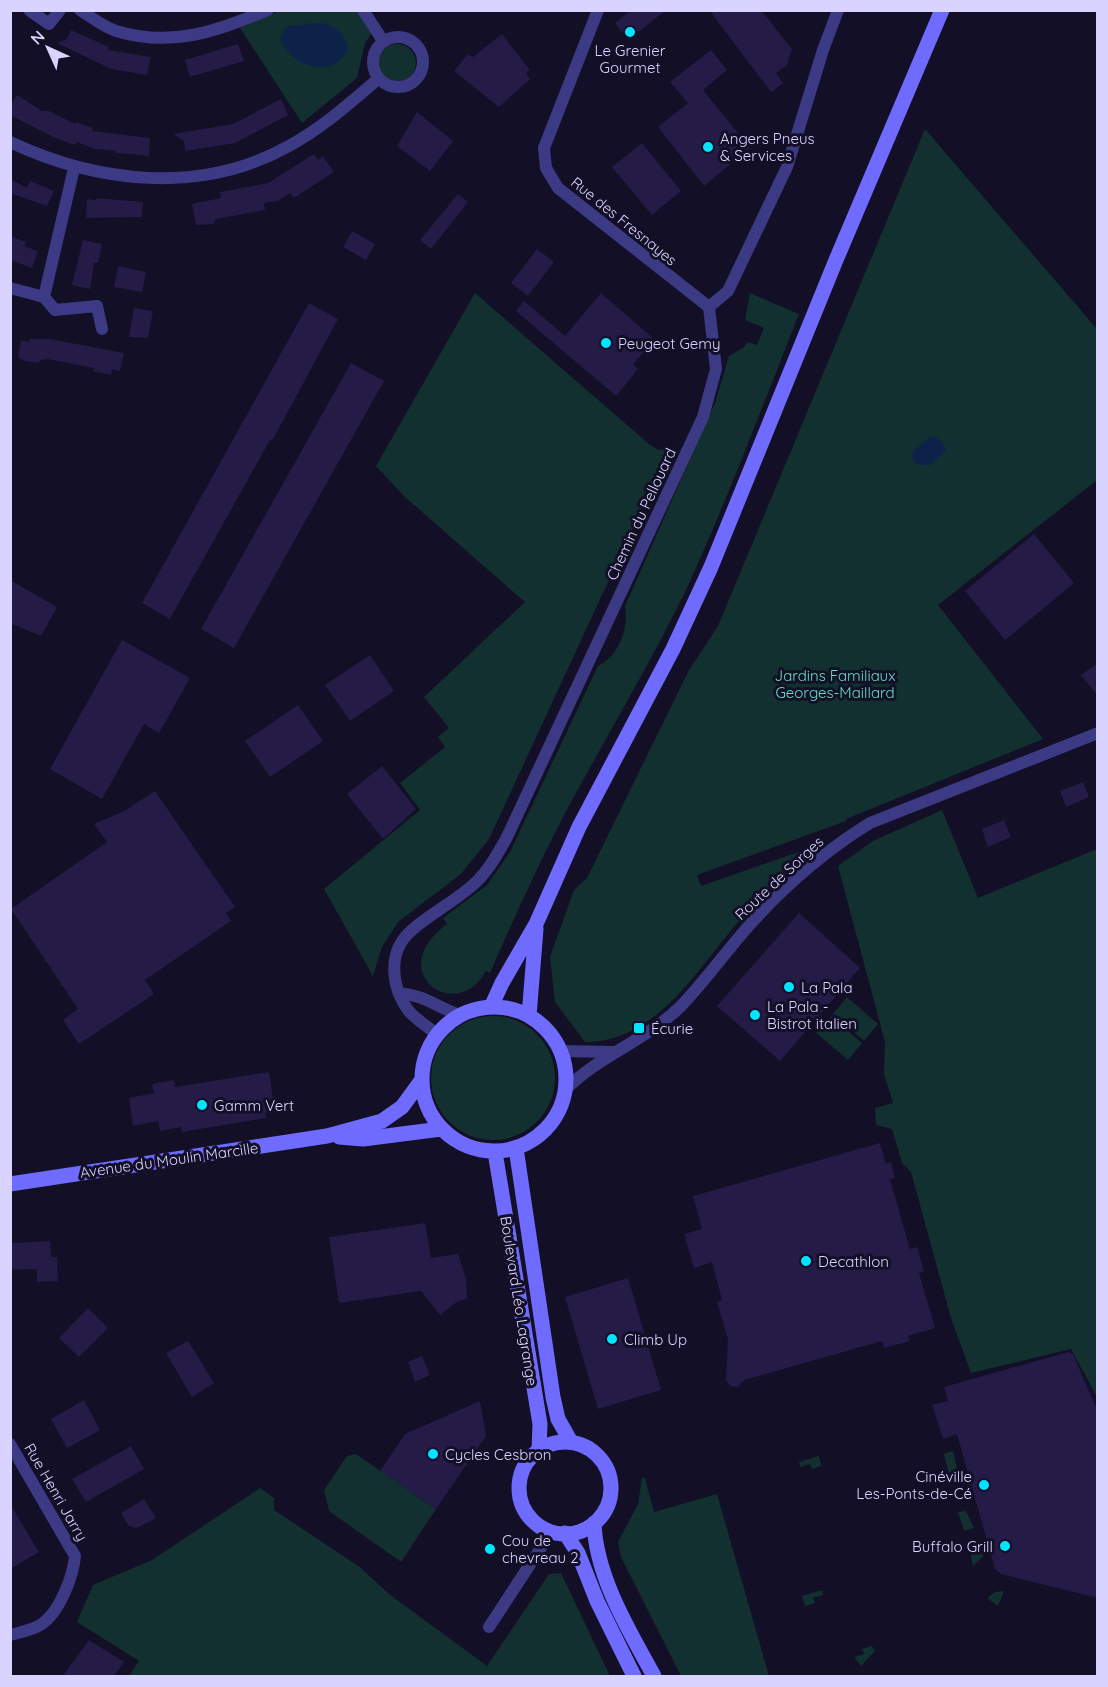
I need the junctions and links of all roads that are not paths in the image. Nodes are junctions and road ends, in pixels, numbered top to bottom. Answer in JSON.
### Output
{"nodes":[{"id":1,"x":30,"y":10,"type":"edge"},
{"id":2,"x":60,"y":10,"type":"edge"},
{"id":3,"x":80,"y":10,"type":"edge"},
{"id":4,"x":268,"y":10,"type":"edge"},
{"id":5,"x":363,"y":10,"type":"edge"},
{"id":6,"x":598,"y":10,"type":"edge"},
{"id":7,"x":838,"y":10,"type":"edge"},
{"id":8,"x":942,"y":10,"type":"edge"},
{"id":9,"x":383,"y":41,"type":"junction"},
{"id":10,"x":378,"y":79,"type":"junction"},
{"id":11,"x":10,"y":142,"type":"edge"},
{"id":12,"x":74,"y":168,"type":"junction"},
{"id":13,"x":10,"y":288,"type":"edge"},
{"id":14,"x":44,"y":297,"type":"junction"},
{"id":15,"x":709,"y":307,"type":"junction"},
{"id":16,"x":102,"y":329,"type":"dead end"},
{"id":17,"x":1098,"y":733,"type":"edge"},
{"id":18,"x":536,"y":924,"type":"junction"},
{"id":19,"x":399,"y":993,"type":"junction"},
{"id":20,"x":491,"y":1006,"type":"junction"},
{"id":21,"x":460,"y":1015,"type":"junction"},
{"id":22,"x":529,"y":1016,"type":"junction"},
{"id":23,"x":437,"y":1034,"type":"junction"},
{"id":24,"x":561,"y":1051,"type":"junction"},
{"id":25,"x":614,"y":1053,"type":"junction"},
{"id":26,"x":421,"y":1081,"type":"junction"},
{"id":27,"x":566,"y":1089,"type":"junction"},
{"id":28,"x":441,"y":1129,"type":"junction"},
{"id":29,"x":327,"y":1136,"type":"junction"},
{"id":30,"x":516,"y":1148,"type":"junction"},
{"id":31,"x":495,"y":1152,"type":"junction"},
{"id":32,"x":10,"y":1184,"type":"edge"},
{"id":33,"x":571,"y":1442,"type":"junction"},
{"id":34,"x":10,"y":1444,"type":"edge"},
{"id":35,"x":539,"y":1450,"type":"junction"},
{"id":36,"x":594,"y":1523,"type":"junction"},
{"id":37,"x":559,"y":1532,"type":"junction"},
{"id":38,"x":489,"y":1627,"type":"dead end"},
{"id":39,"x":10,"y":1635,"type":"edge"},
{"id":40,"x":634,"y":1677,"type":"edge"},
{"id":41,"x":654,"y":1677,"type":"edge"}],
"edges":[{"from":1,"to":2,"type":"street"},
{"from":3,"to":4,"type":"street"},
{"from":5,"to":9,"type":"street"},
{"from":6,"to":15,"type":"street","name":"Rue des Fresnayes"},
{"from":7,"to":15,"type":"street"},
{"from":8,"to":18,"type":"main road"},
{"from":9,"to":10,"type":"street"},
{"from":9,"to":10,"type":"street"},
{"from":10,"to":12,"type":"street"},
{"from":11,"to":12,"type":"street"},
{"from":12,"to":14,"type":"street"},
{"from":13,"to":14,"type":"street"},
{"from":14,"to":16,"type":"street"},
{"from":15,"to":19,"type":"street","name":"Chemin du Pellouard"},
{"from":17,"to":25,"type":"street","name":"Route de Sorges"},
{"from":18,"to":20,"type":"main road"},
{"from":18,"to":22,"type":"main road"},
{"from":19,"to":21,"type":"street"},
{"from":19,"to":23,"type":"street","name":"Chemin du Pellouard"},
{"from":20,"to":21,"type":"main road"},
{"from":20,"to":22,"type":"main road"},
{"from":21,"to":23,"type":"main road"},
{"from":22,"to":24,"type":"main road"},
{"from":23,"to":26,"type":"main road"},
{"from":24,"to":25,"type":"street"},
{"from":24,"to":27,"type":"main road"},
{"from":25,"to":27,"type":"street","name":"Route de Sorges"},
{"from":26,"to":28,"type":"main road"},
{"from":26,"to":29,"type":"main road","name":"Avenue du Moulin Marcille"},
{"from":27,"to":30,"type":"main road"},
{"from":28,"to":29,"type":"main road","name":"Avenue du Moulin Marcille"},
{"from":28,"to":31,"type":"main road"},
{"from":29,"to":32,"type":"main road","name":"Avenue du Moulin Marcille"},
{"from":30,"to":31,"type":"main road"},
{"from":30,"to":33,"type":"main road","name":"Boulevard Léo Lagrange"},
{"from":31,"to":35,"type":"main road","name":"Boulevard Léo Lagrange"},
{"from":33,"to":35,"type":"main road"},
{"from":33,"to":36,"type":"main road"},
{"from":34,"to":39,"type":"street","name":"Rue Henri Jarry"},
{"from":35,"to":37,"type":"main road"},
{"from":36,"to":37,"type":"main road"},
{"from":36,"to":41,"type":"main road"},
{"from":37,"to":38,"type":"street"},
{"from":37,"to":40,"type":"main road"}]}
